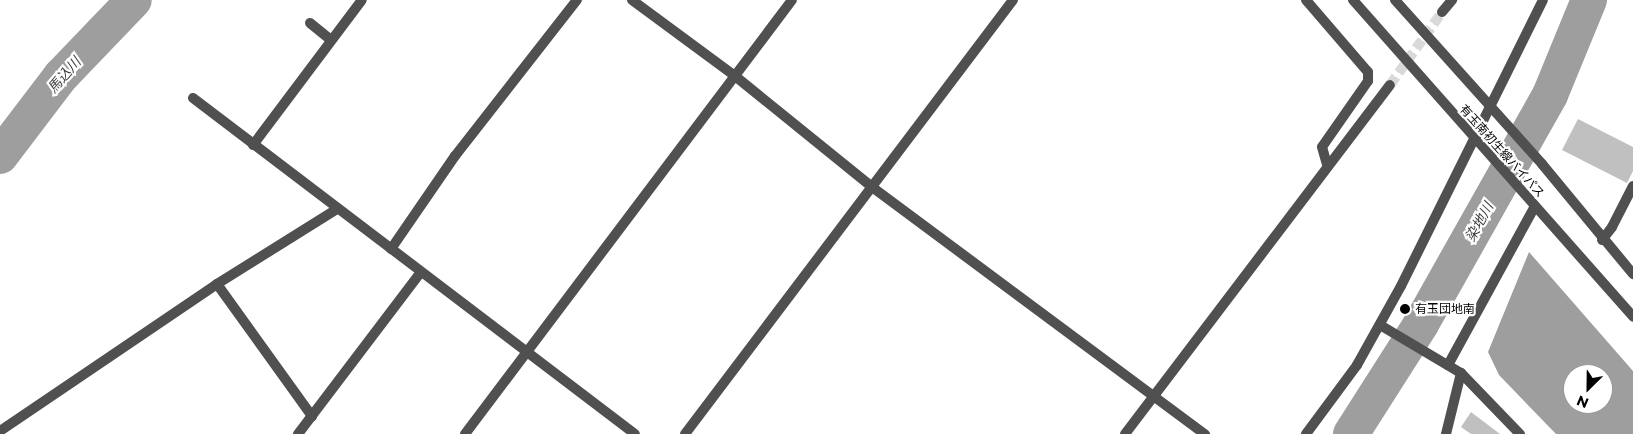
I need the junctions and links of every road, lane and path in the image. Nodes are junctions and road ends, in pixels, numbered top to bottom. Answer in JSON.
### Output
{"nodes":[{"id":1,"x":362,"y":0,"type":"edge"},
{"id":2,"x":577,"y":0,"type":"edge"},
{"id":3,"x":632,"y":0,"type":"edge"},
{"id":4,"x":792,"y":0,"type":"edge"},
{"id":5,"x":1014,"y":0,"type":"edge"},
{"id":6,"x":1306,"y":0,"type":"edge"},
{"id":7,"x":1353,"y":0,"type":"edge"},
{"id":8,"x":1395,"y":0,"type":"edge"},
{"id":9,"x":1452,"y":0,"type":"edge"},
{"id":10,"x":1544,"y":0,"type":"edge"},
{"id":11,"x":1442,"y":12,"type":"tunnel mouth"},
{"id":12,"x":310,"y":23,"type":"dead end"},
{"id":13,"x":331,"y":40,"type":"junction"},
{"id":14,"x":735,"y":76,"type":"junction"},
{"id":15,"x":1390,"y":85,"type":"tunnel mouth"},
{"id":16,"x":193,"y":98,"type":"dead end"},
{"id":17,"x":1489,"y":106,"type":"junction"},
{"id":18,"x":1473,"y":137,"type":"junction"},
{"id":19,"x":252,"y":145,"type":"junction"},
{"id":20,"x":1328,"y":164,"type":"junction"},
{"id":21,"x":1633,"y":186,"type":"edge"},
{"id":22,"x":872,"y":187,"type":"junction"},
{"id":23,"x":1535,"y":206,"type":"junction"},
{"id":24,"x":337,"y":209,"type":"junction"},
{"id":25,"x":1602,"y":240,"type":"junction"},
{"id":26,"x":392,"y":249,"type":"junction"},
{"id":27,"x":421,"y":272,"type":"junction"},
{"id":28,"x":1633,"y":274,"type":"edge"},
{"id":29,"x":217,"y":284,"type":"junction"},
{"id":30,"x":1633,"y":317,"type":"edge"},
{"id":31,"x":1383,"y":326,"type":"junction"},
{"id":32,"x":527,"y":352,"type":"junction"},
{"id":33,"x":1448,"y":366,"type":"junction"},
{"id":34,"x":1461,"y":374,"type":"junction"},
{"id":35,"x":1154,"y":396,"type":"junction"},
{"id":36,"x":312,"y":416,"type":"junction"},
{"id":37,"x":0,"y":431,"type":"edge"},
{"id":38,"x":298,"y":434,"type":"edge"},
{"id":39,"x":465,"y":434,"type":"edge"},
{"id":40,"x":635,"y":434,"type":"edge"},
{"id":41,"x":685,"y":434,"type":"edge"},
{"id":42,"x":1125,"y":434,"type":"edge"},
{"id":43,"x":1205,"y":434,"type":"edge"},
{"id":44,"x":1306,"y":434,"type":"edge"},
{"id":45,"x":1446,"y":434,"type":"edge"},
{"id":46,"x":1520,"y":434,"type":"edge"}],
"edges":[{"from":1,"to":13,"type":"street"},
{"from":2,"to":26,"type":"street"},
{"from":3,"to":14,"type":"street"},
{"from":4,"to":14,"type":"street"},
{"from":5,"to":22,"type":"street"},
{"from":6,"to":20,"type":"street"},
{"from":7,"to":18,"type":"street","name":"有玉南初生線バイパス"},
{"from":8,"to":17,"type":"street","name":"有玉南初生線バイパス"},
{"from":9,"to":11,"type":"street"},
{"from":10,"to":17,"type":"street"},
{"from":12,"to":13,"type":"street"},
{"from":13,"to":19,"type":"street"},
{"from":14,"to":22,"type":"street"},
{"from":14,"to":32,"type":"street"},
{"from":15,"to":20,"type":"street"},
{"from":16,"to":19,"type":"street"},
{"from":17,"to":18,"type":"street"},
{"from":17,"to":25,"type":"street","name":"有玉南初生線バイパス"},
{"from":18,"to":23,"type":"street","name":"有玉南初生線バイパス"},
{"from":18,"to":31,"type":"street"},
{"from":19,"to":24,"type":"street"},
{"from":20,"to":35,"type":"street"},
{"from":21,"to":25,"type":"street"},
{"from":22,"to":35,"type":"street"},
{"from":22,"to":41,"type":"street"},
{"from":23,"to":30,"type":"street","name":"有玉南初生線バイパス"},
{"from":23,"to":33,"type":"street"},
{"from":24,"to":26,"type":"street"},
{"from":24,"to":29,"type":"street"},
{"from":25,"to":28,"type":"street","name":"有玉南初生線バイパス"},
{"from":26,"to":27,"type":"street"},
{"from":27,"to":32,"type":"street"},
{"from":27,"to":36,"type":"street"},
{"from":29,"to":36,"type":"street"},
{"from":29,"to":37,"type":"street"},
{"from":31,"to":33,"type":"street"},
{"from":31,"to":44,"type":"street"},
{"from":32,"to":39,"type":"street"},
{"from":32,"to":40,"type":"street"},
{"from":33,"to":34,"type":"street"},
{"from":34,"to":45,"type":"street"},
{"from":34,"to":46,"type":"street"},
{"from":35,"to":42,"type":"street"},
{"from":35,"to":43,"type":"street"},
{"from":36,"to":38,"type":"street"}]}
